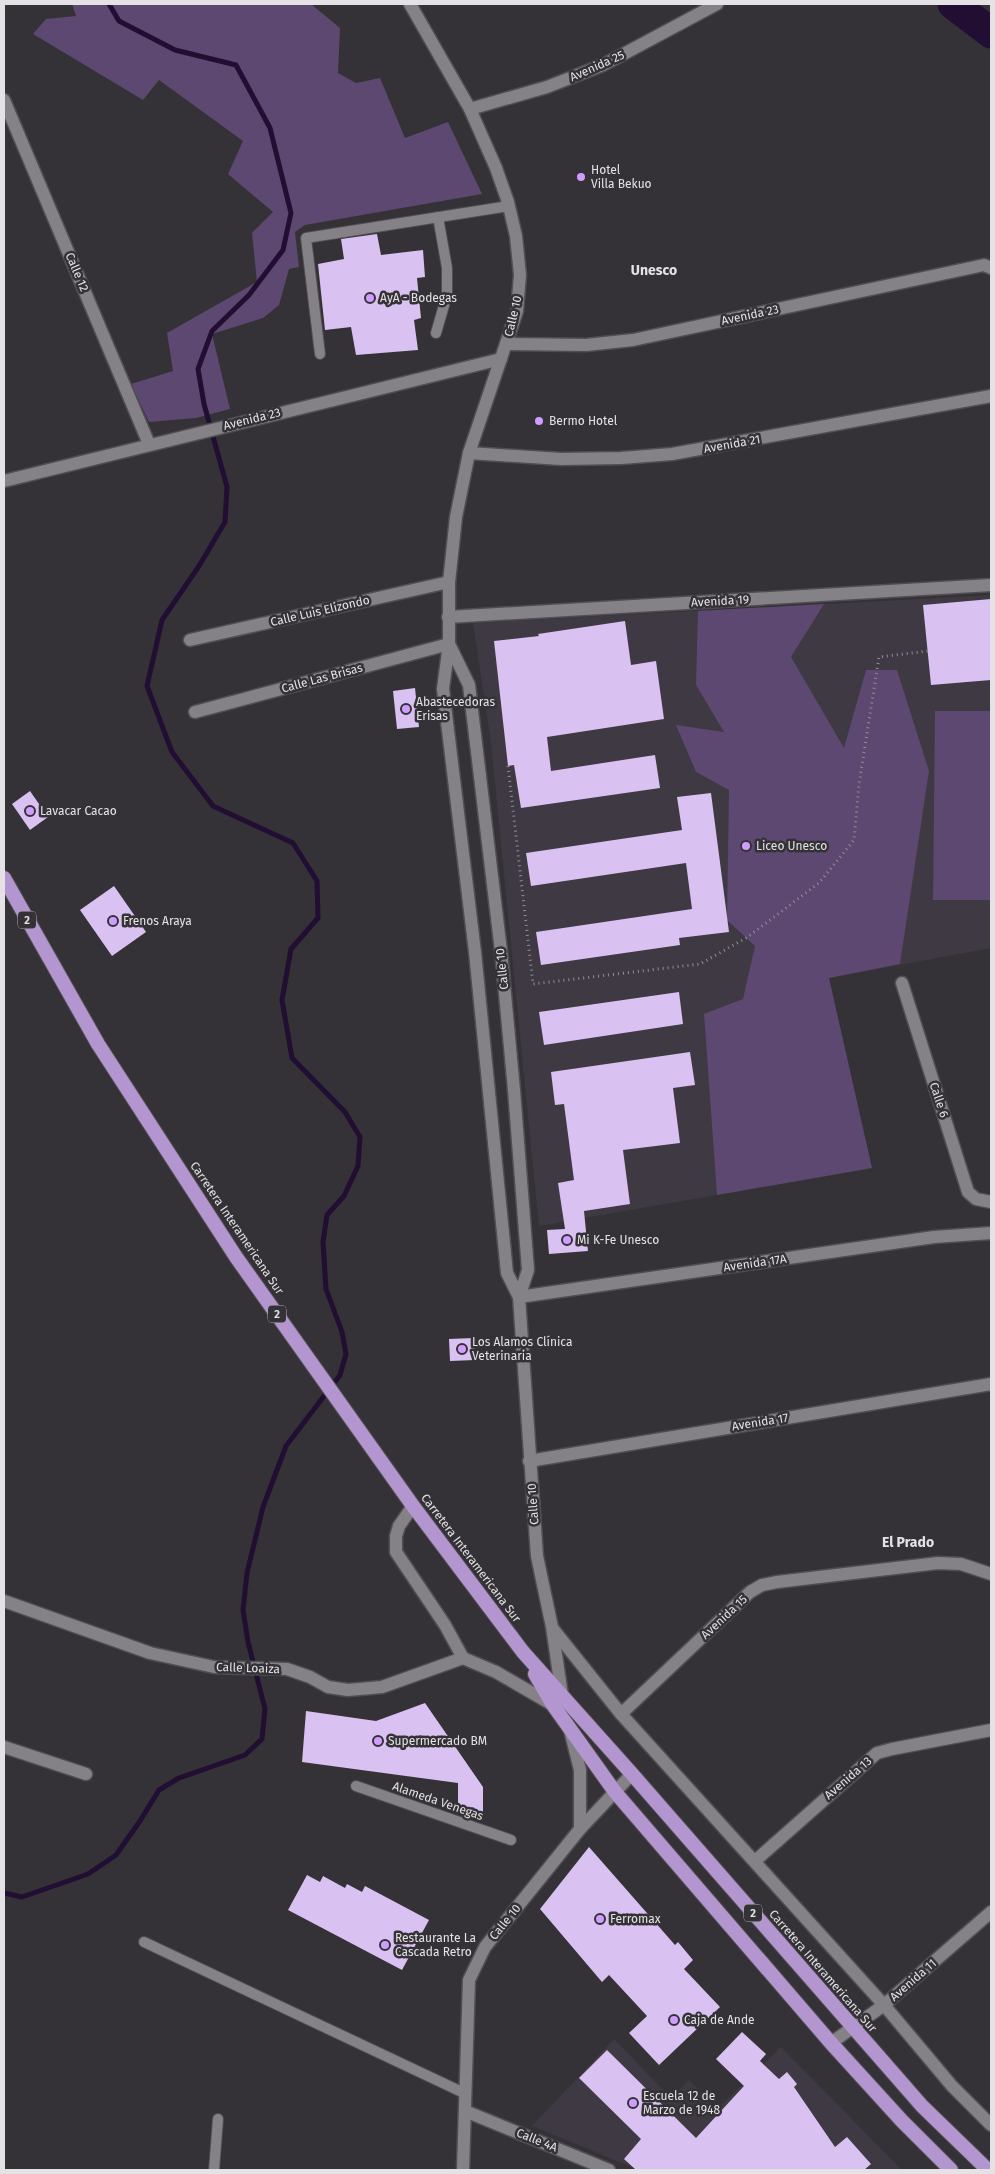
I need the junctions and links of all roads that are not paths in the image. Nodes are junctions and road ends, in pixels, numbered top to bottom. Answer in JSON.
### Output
{"nodes":[{"id":1,"x":410,"y":4,"type":"edge"},
{"id":2,"x":717,"y":4,"type":"edge"},
{"id":3,"x":4,"y":100,"type":"edge"},
{"id":4,"x":470,"y":109,"type":"junction"},
{"id":5,"x":509,"y":206,"type":"junction"},
{"id":6,"x":438,"y":217,"type":"junction"},
{"id":7,"x":991,"y":268,"type":"edge"},
{"id":8,"x":436,"y":333,"type":"dead end"},
{"id":9,"x":506,"y":344,"type":"junction"},
{"id":10,"x":320,"y":354,"type":"dead end"},
{"id":11,"x":501,"y":359,"type":"junction"},
{"id":12,"x":991,"y":396,"type":"edge"},
{"id":13,"x":149,"y":444,"type":"junction"},
{"id":14,"x":469,"y":453,"type":"junction"},
{"id":15,"x":4,"y":480,"type":"edge"},
{"id":16,"x":449,"y":582,"type":"junction"},
{"id":17,"x":991,"y":585,"type":"edge"},
{"id":18,"x":448,"y":617,"type":"junction"},
{"id":19,"x":190,"y":640,"type":"dead end"},
{"id":20,"x":450,"y":644,"type":"junction"},
{"id":21,"x":195,"y":712,"type":"dead end"},
{"id":22,"x":4,"y":878,"type":"edge"},
{"id":23,"x":902,"y":983,"type":"dead end"},
{"id":24,"x":991,"y":1202,"type":"edge"},
{"id":25,"x":991,"y":1232,"type":"edge"},
{"id":26,"x":519,"y":1297,"type":"junction"},
{"id":27,"x":991,"y":1384,"type":"edge"},
{"id":28,"x":529,"y":1461,"type":"junction"},
{"id":29,"x":413,"y":1506,"type":"junction"},
{"id":30,"x":991,"y":1574,"type":"edge"},
{"id":31,"x":4,"y":1601,"type":"edge"},
{"id":32,"x":552,"y":1627,"type":"junction"},
{"id":33,"x":463,"y":1658,"type":"junction"},
{"id":34,"x":558,"y":1700,"type":"junction"},
{"id":35,"x":621,"y":1714,"type":"junction"},
{"id":36,"x":568,"y":1726,"type":"junction"},
{"id":37,"x":991,"y":1730,"type":"edge"},
{"id":38,"x":4,"y":1747,"type":"edge"},
{"id":39,"x":86,"y":1774,"type":"dead end"},
{"id":40,"x":632,"y":1774,"type":"junction"},
{"id":41,"x":356,"y":1786,"type":"dead end"},
{"id":42,"x":614,"y":1792,"type":"junction"},
{"id":43,"x":580,"y":1829,"type":"junction"},
{"id":44,"x":511,"y":1840,"type":"dead end"},
{"id":45,"x":755,"y":1862,"type":"junction"},
{"id":46,"x":991,"y":1912,"type":"edge"},
{"id":47,"x":144,"y":1942,"type":"dead end"},
{"id":48,"x":884,"y":2005,"type":"junction"},
{"id":49,"x":851,"y":2027,"type":"junction"},
{"id":50,"x":831,"y":2043,"type":"junction"},
{"id":51,"x":464,"y":2094,"type":"junction"},
{"id":52,"x":465,"y":2111,"type":"junction"},
{"id":53,"x":218,"y":2119,"type":"dead end"},
{"id":54,"x":991,"y":2125,"type":"edge"},
{"id":55,"x":214,"y":2170,"type":"edge"},
{"id":56,"x":463,"y":2170,"type":"edge"},
{"id":57,"x":609,"y":2170,"type":"edge"},
{"id":58,"x":951,"y":2170,"type":"edge"},
{"id":59,"x":988,"y":2170,"type":"edge"}],
"edges":[{"from":1,"to":4,"type":"street","name":"Calle 10"},
{"from":2,"to":4,"type":"street","name":"Avenida 25"},
{"from":3,"to":13,"type":"street","name":"Calle 12"},
{"from":4,"to":5,"type":"street","name":"Calle 10"},
{"from":5,"to":6,"type":"lane"},
{"from":5,"to":9,"type":"street","name":"Calle 10"},
{"from":6,"to":8,"type":"lane"},
{"from":6,"to":10,"type":"lane"},
{"from":7,"to":9,"type":"street","name":"Avenida 23"},
{"from":9,"to":11,"type":"street","name":"Calle 10"},
{"from":11,"to":13,"type":"street","name":"Avenida 23"},
{"from":11,"to":14,"type":"street","name":"Calle 10"},
{"from":12,"to":14,"type":"street","name":"Avenida 21"},
{"from":13,"to":15,"type":"street","name":"Avenida 23"},
{"from":14,"to":16,"type":"street","name":"Calle 10"},
{"from":16,"to":18,"type":"street","name":"Calle 10"},
{"from":16,"to":19,"type":"street","name":"Calle Luis Elizondo"},
{"from":17,"to":18,"type":"street","name":"Avenida 19"},
{"from":18,"to":20,"type":"street","name":"Calle 10"},
{"from":20,"to":21,"type":"street","name":"Calle Las Brisas"},
{"from":20,"to":26,"type":"street","name":"Calle 10"},
{"from":20,"to":26,"type":"street","name":"Calle 10"},
{"from":22,"to":29,"type":"highway","name":"Carretera Interamericana Sur","number":"2"},
{"from":23,"to":24,"type":"street","name":"Calle 6"},
{"from":25,"to":26,"type":"street","name":"Avenida 17A"},
{"from":26,"to":28,"type":"street","name":"Calle 10"},
{"from":27,"to":28,"type":"street","name":"Avenida 17"},
{"from":28,"to":32,"type":"street","name":"Calle 10"},
{"from":29,"to":33,"type":"street"},
{"from":29,"to":34,"type":"highway","name":"Carretera Interamericana Sur","number":"2"},
{"from":30,"to":35,"type":"street","name":"Avenida 15"},
{"from":31,"to":33,"type":"street","name":"Calle Loaiza"},
{"from":32,"to":34,"type":"street","name":"Calle 10"},
{"from":32,"to":35,"type":"street"},
{"from":33,"to":34,"type":"street"},
{"from":34,"to":36,"type":"highway","name":"Carretera Interamericana Sur","number":"2"},
{"from":34,"to":40,"type":"highway","name":"Carretera Interamericana Sur","number":"2"},
{"from":35,"to":45,"type":"street"},
{"from":36,"to":42,"type":"highway","name":"Carretera Interamericana Sur","number":"2"},
{"from":36,"to":43,"type":"street"},
{"from":37,"to":45,"type":"street","name":"Avenida 13"},
{"from":38,"to":39,"type":"street"},
{"from":40,"to":42,"type":"street","name":"Calle 10"},
{"from":40,"to":49,"type":"highway","name":"Carretera Interamericana Sur","number":"2"},
{"from":41,"to":44,"type":"lane","name":"Alameda Venegas"},
{"from":42,"to":43,"type":"street","name":"Calle 10"},
{"from":42,"to":50,"type":"highway","name":"Carretera Interamericana Sur","number":"2"},
{"from":43,"to":51,"type":"street","name":"Calle 10"},
{"from":45,"to":48,"type":"street"},
{"from":46,"to":48,"type":"street","name":"Avenida 11"},
{"from":47,"to":51,"type":"lane"},
{"from":48,"to":49,"type":"street","name":"Avenida 11"},
{"from":48,"to":54,"type":"street"},
{"from":49,"to":50,"type":"street","name":"Avenida 11"},
{"from":49,"to":59,"type":"highway","name":"Carretera Interamericana Sur","number":"2"},
{"from":50,"to":58,"type":"highway","name":"Carretera Interamericana Sur","number":"2"},
{"from":51,"to":52,"type":"street","name":"Calle 10"},
{"from":52,"to":56,"type":"street","name":"Calle 10"},
{"from":52,"to":57,"type":"street","name":"Calle 4A"},
{"from":53,"to":55,"type":"lane"}]}
